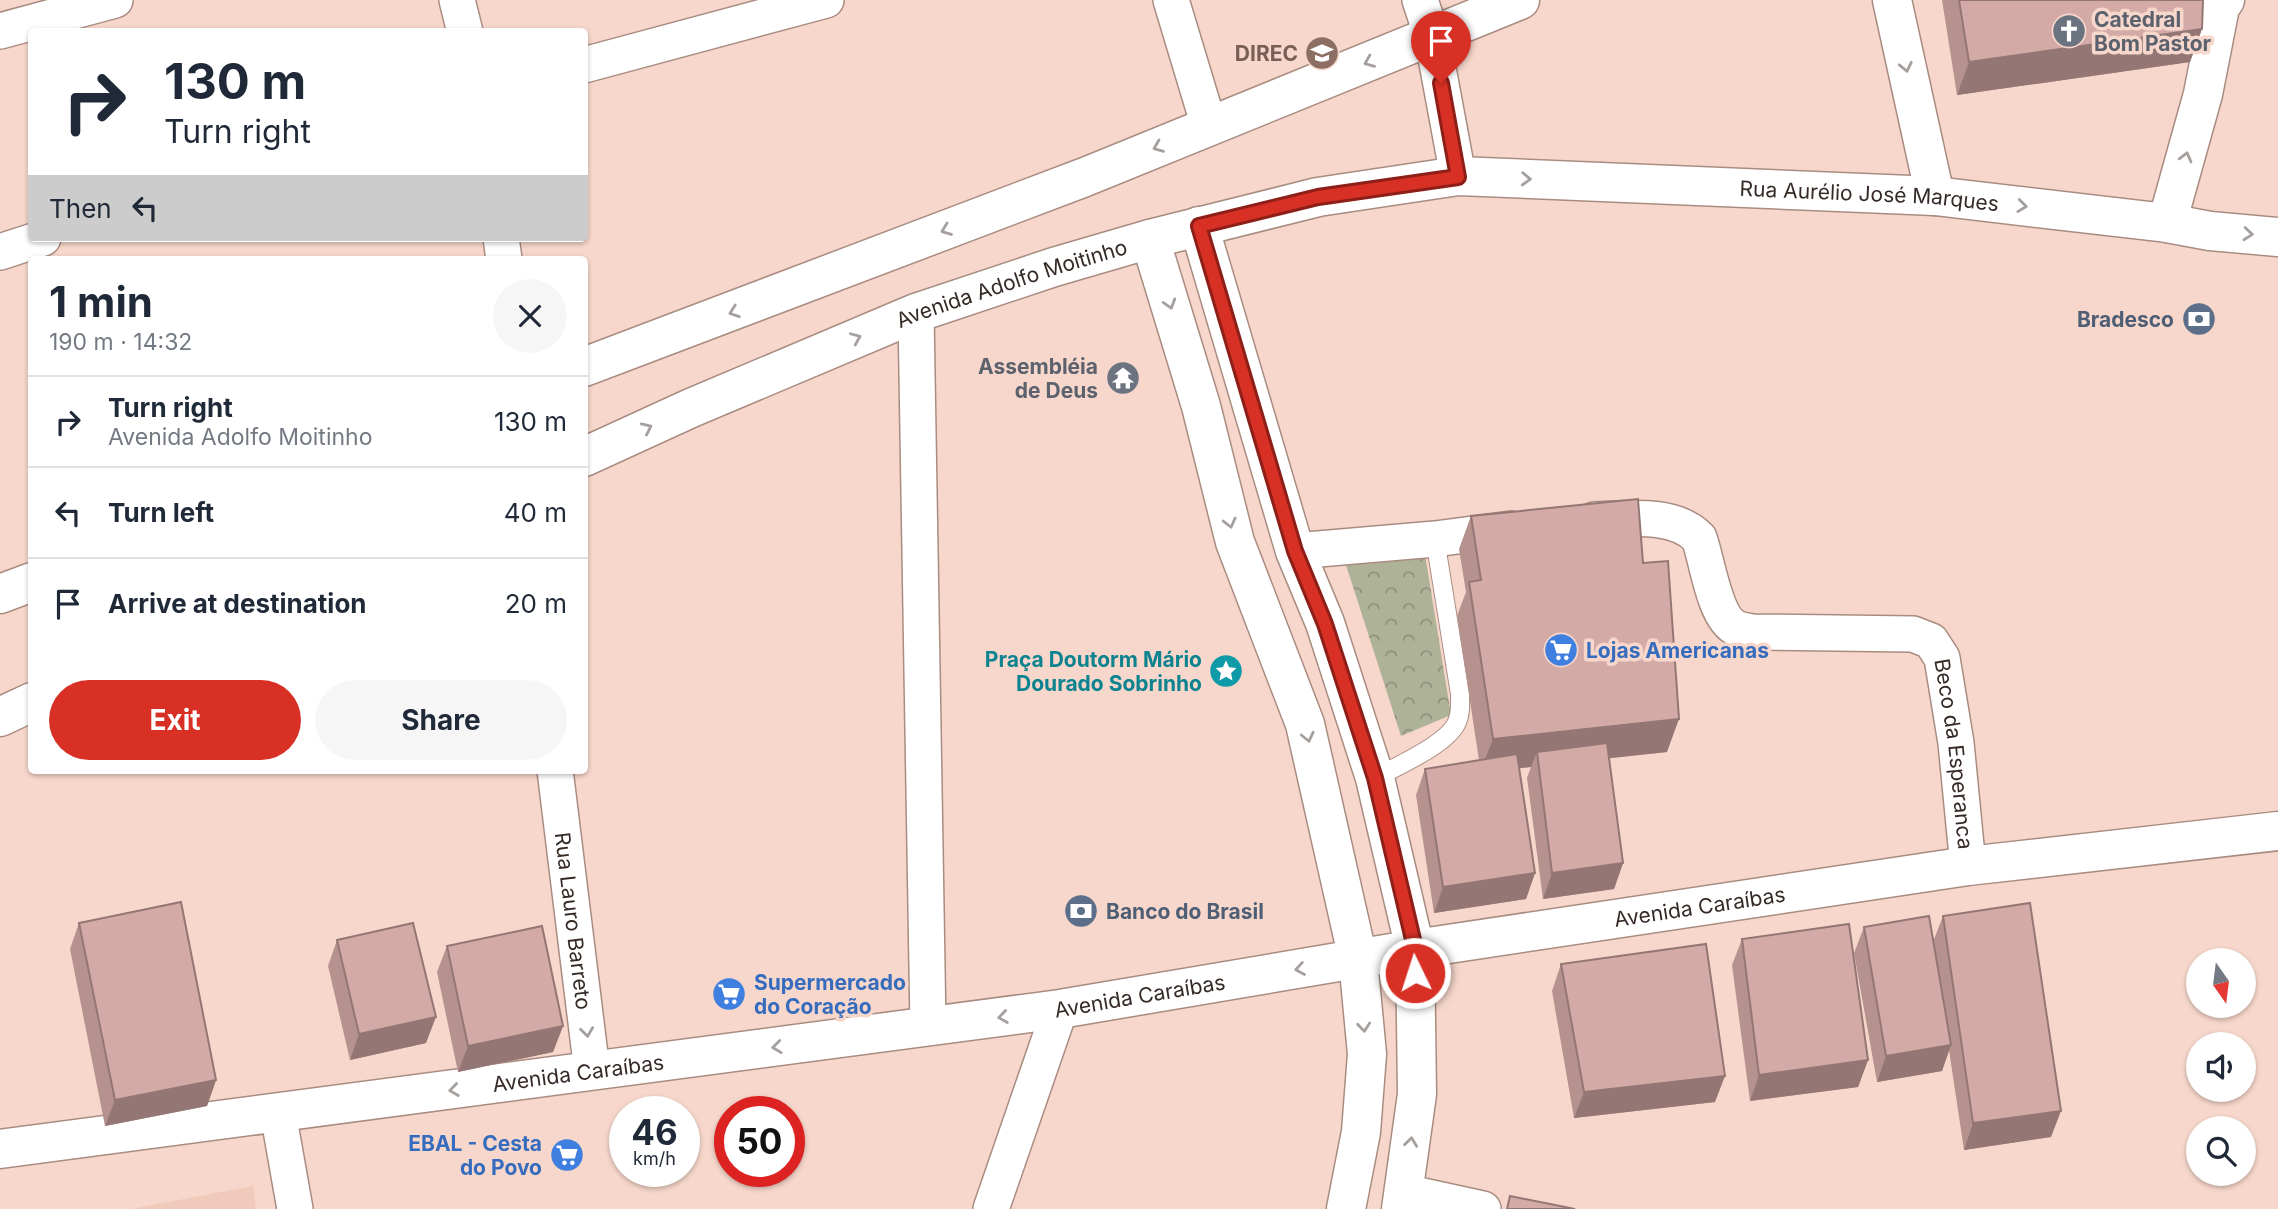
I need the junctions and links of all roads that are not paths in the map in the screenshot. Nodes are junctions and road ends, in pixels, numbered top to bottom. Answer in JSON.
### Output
{"nodes":[{"id":1,"x":114,"y":0,"type":"edge"},
{"id":2,"x":457,"y":0,"type":"edge"},
{"id":3,"x":826,"y":0,"type":"edge"},
{"id":4,"x":1171,"y":0,"type":"edge"},
{"id":5,"x":1420,"y":0,"type":"edge"},
{"id":6,"x":1520,"y":0,"type":"edge"},
{"id":7,"x":1892,"y":0,"type":"edge"},
{"id":8,"x":2220,"y":2,"type":"edge"},
{"id":9,"x":464,"y":28,"type":"edge"},
{"id":10,"x":0,"y":31,"type":"edge"},
{"id":11,"x":1432,"y":36,"type":"junction"},
{"id":12,"x":588,"y":64,"type":"edge"},
{"id":13,"x":1209,"y":126,"type":"junction"},
{"id":14,"x":1458,"y":177,"type":"junction"},
{"id":15,"x":1935,"y":196,"type":"junction"},
{"id":16,"x":2168,"y":223,"type":"junction"},
{"id":17,"x":1199,"y":226,"type":"junction"},
{"id":18,"x":2278,"y":237,"type":"edge"},
{"id":19,"x":1150,"y":239,"type":"junction"},
{"id":20,"x":31,"y":242,"type":"edge"},
{"id":21,"x":0,"y":252,"type":"edge"},
{"id":22,"x":916,"y":313,"type":"junction"},
{"id":23,"x":588,"y":365,"type":"edge"},
{"id":24,"x":588,"y":455,"type":"edge"},
{"id":25,"x":1434,"y":539,"type":"junction"},
{"id":26,"x":1295,"y":551,"type":"junction"},
{"id":27,"x":28,"y":584,"type":"edge"},
{"id":28,"x":0,"y":594,"type":"edge"},
{"id":29,"x":28,"y":704,"type":"edge"},
{"id":30,"x":0,"y":718,"type":"edge"},
{"id":31,"x":555,"y":774,"type":"edge"},
{"id":32,"x":1375,"y":778,"type":"junction"},
{"id":33,"x":2278,"y":831,"type":"edge"},
{"id":34,"x":1968,"y":866,"type":"junction"},
{"id":35,"x":1415,"y":948,"type":"junction"},
{"id":36,"x":1357,"y":959,"type":"junction"},
{"id":37,"x":1060,"y":1009,"type":"junction"},
{"id":38,"x":928,"y":1027,"type":"junction"},
{"id":39,"x":592,"y":1071,"type":"junction"},
{"id":40,"x":278,"y":1113,"type":"junction"},
{"id":41,"x":0,"y":1149,"type":"edge"},
{"id":42,"x":1403,"y":1201,"type":"edge"},
{"id":43,"x":295,"y":1209,"type":"edge"},
{"id":44,"x":991,"y":1209,"type":"edge"},
{"id":45,"x":1346,"y":1209,"type":"edge"},
{"id":46,"x":1483,"y":1209,"type":"edge"}],
"edges":[{"from":1,"to":10,"type":"street"},
{"from":2,"to":9,"type":"street"},
{"from":3,"to":12,"type":"street"},
{"from":4,"to":13,"type":"street"},
{"from":5,"to":11,"type":"street"},
{"from":6,"to":11,"type":"main road"},
{"from":7,"to":15,"type":"main road","one_way":true},
{"from":16,"to":8,"type":"main road","one_way":true},
{"from":11,"to":13,"type":"main road","one_way":true},
{"from":11,"to":14,"type":"street"},
{"from":13,"to":23,"type":"main road","one_way":true},
{"from":14,"to":15,"type":"main road","name":"Rua Aurélio José Marques","one_way":true},
{"from":14,"to":17,"type":"main road","name":"Avenida Adolfo Moitinho"},
{"from":15,"to":16,"type":"main road","name":"Rua Aurélio José Marques","one_way":true},
{"from":16,"to":18,"type":"main road","name":"Rua Aurélio José Marques","one_way":true},
{"from":17,"to":19,"type":"main road","name":"Avenida Adolfo Moitinho"},
{"from":17,"to":26,"type":"main road"},
{"from":19,"to":22,"type":"main road","name":"Avenida Adolfo Moitinho"},
{"from":19,"to":36,"type":"main road","one_way":true},
{"from":20,"to":21,"type":"street"},
{"from":24,"to":22,"type":"main road","name":"Avenida Adolfo Moitinho","one_way":true},
{"from":22,"to":38,"type":"street"},
{"from":25,"to":26,"type":"street","name":"Beco da Esperanca"},
{"from":25,"to":32,"type":"lane"},
{"from":25,"to":34,"type":"street","name":"Beco da Esperanca"},
{"from":26,"to":32,"type":"main road"},
{"from":27,"to":28,"type":"main road"},
{"from":29,"to":30,"type":"main road"},
{"from":31,"to":39,"type":"street","name":"Rua Lauro Barreto","one_way":true},
{"from":32,"to":35,"type":"main road"},
{"from":33,"to":34,"type":"main road","name":"Avenida Caraíbas"},
{"from":34,"to":35,"type":"main road","name":"Avenida Caraíbas"},
{"from":35,"to":36,"type":"main road","name":"Avenida Caraíbas"},
{"from":42,"to":35,"type":"main road","one_way":true},
{"from":36,"to":37,"type":"main road","name":"Avenida Caraíbas","one_way":true},
{"from":36,"to":45,"type":"main road","one_way":true},
{"from":37,"to":38,"type":"main road","name":"Avenida Caraíbas","one_way":true},
{"from":37,"to":44,"type":"street"},
{"from":38,"to":39,"type":"main road","name":"Avenida Caraíbas","one_way":true},
{"from":39,"to":40,"type":"main road","name":"Avenida Caraíbas","one_way":true},
{"from":40,"to":41,"type":"main road","name":"Avenida Caraíbas"},
{"from":40,"to":43,"type":"street"},
{"from":42,"to":46,"type":"street"}]}
